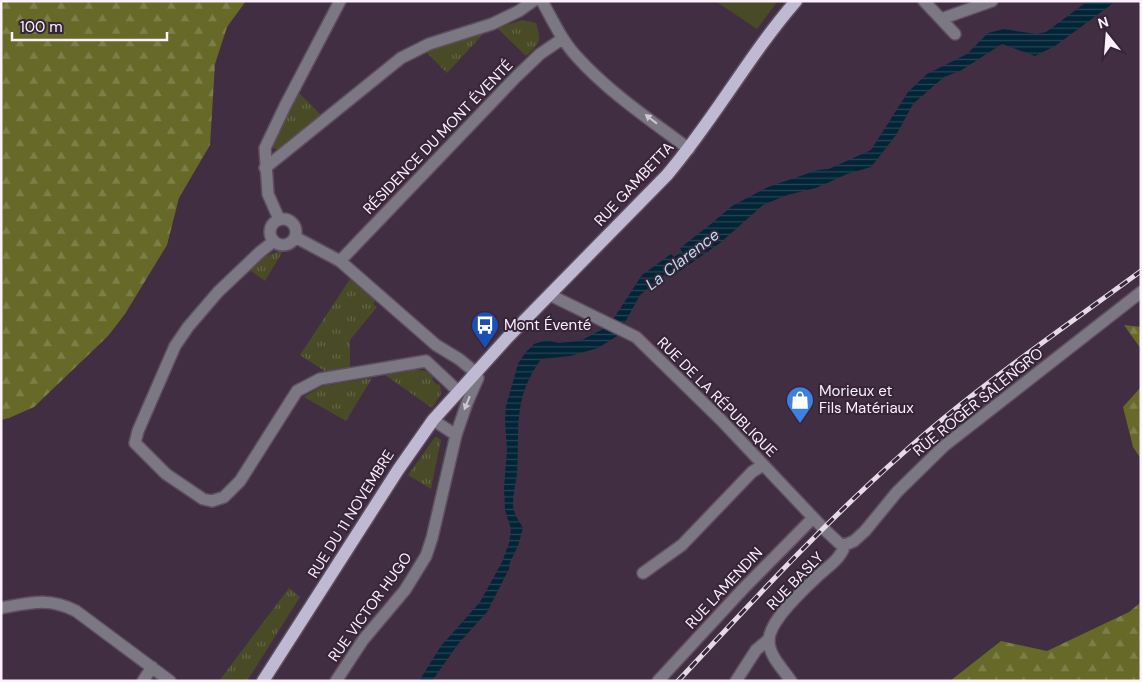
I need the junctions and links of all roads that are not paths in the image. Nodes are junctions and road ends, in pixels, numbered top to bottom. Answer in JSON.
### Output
{"nodes":[{"id":1,"x":340,"y":1,"type":"edge"},
{"id":2,"x":532,"y":1,"type":"edge"},
{"id":3,"x":542,"y":1,"type":"edge"},
{"id":4,"x":796,"y":1,"type":"edge"},
{"id":5,"x":924,"y":1,"type":"edge"},
{"id":6,"x":992,"y":1,"type":"edge"},
{"id":7,"x":941,"y":19,"type":"junction"},
{"id":8,"x":955,"y":34,"type":"dead end"},
{"id":9,"x":562,"y":38,"type":"junction"},
{"id":10,"x":689,"y":149,"type":"junction"},
{"id":11,"x":265,"y":168,"type":"junction"},
{"id":12,"x":279,"y":219,"type":"junction"},
{"id":13,"x":295,"y":237,"type":"junction"},
{"id":14,"x":274,"y":241,"type":"junction"},
{"id":15,"x":340,"y":261,"type":"junction"},
{"id":16,"x":1141,"y":292,"type":"edge"},
{"id":17,"x":550,"y":295,"type":"junction"},
{"id":18,"x":436,"y":345,"type":"junction"},
{"id":19,"x":426,"y":361,"type":"junction"},
{"id":20,"x":476,"y":372,"type":"junction"},
{"id":21,"x":458,"y":391,"type":"junction"},
{"id":22,"x":433,"y":420,"type":"junction"},
{"id":23,"x":456,"y":435,"type":"junction"},
{"id":24,"x":763,"y":465,"type":"junction"},
{"id":25,"x":813,"y":518,"type":"junction"},
{"id":26,"x":845,"y":545,"type":"junction"},
{"id":27,"x":643,"y":573,"type":"dead end"},
{"id":28,"x":1,"y":608,"type":"edge"},
{"id":29,"x":768,"y":640,"type":"junction"},
{"id":30,"x":152,"y":668,"type":"junction"},
{"id":31,"x":143,"y":681,"type":"edge"},
{"id":32,"x":170,"y":681,"type":"edge"},
{"id":33,"x":263,"y":681,"type":"edge"},
{"id":34,"x":336,"y":681,"type":"edge"},
{"id":35,"x":658,"y":681,"type":"edge"},
{"id":36,"x":736,"y":681,"type":"edge"},
{"id":37,"x":791,"y":681,"type":"edge"}],
"edges":[{"from":1,"to":11,"type":"street"},
{"from":2,"to":11,"type":"street"},
{"from":3,"to":9,"type":"street"},
{"from":4,"to":10,"type":"main road","name":"RUE GAMBETTA"},
{"from":5,"to":7,"type":"street"},
{"from":6,"to":7,"type":"street"},
{"from":7,"to":8,"type":"street"},
{"from":10,"to":9,"type":"street","one_way":true},
{"from":9,"to":15,"type":"street","name":"RÉSIDENCE DU MONT ÉVENTÉ"},
{"from":10,"to":17,"type":"main road","name":"RUE GAMBETTA"},
{"from":11,"to":12,"type":"street"},
{"from":12,"to":13,"type":"street"},
{"from":12,"to":14,"type":"street"},
{"from":13,"to":14,"type":"street"},
{"from":13,"to":15,"type":"street"},
{"from":14,"to":19,"type":"street"},
{"from":15,"to":18,"type":"street"},
{"from":16,"to":26,"type":"street","name":"RUE ROGER SALENGRO"},
{"from":17,"to":20,"type":"main road","name":"RUE GAMBETTA"},
{"from":17,"to":24,"type":"street","name":"RUE DE LA RÉPUBLIQUE"},
{"from":18,"to":19,"type":"street"},
{"from":18,"to":20,"type":"street"},
{"from":19,"to":21,"type":"street"},
{"from":20,"to":21,"type":"main road","name":"RUE DU 11 NOVEMBRE"},
{"from":20,"to":23,"type":"street","name":"RUE VICTOR HUGO","one_way":true},
{"from":21,"to":22,"type":"main road","name":"RUE DU 11 NOVEMBRE"},
{"from":22,"to":23,"type":"street"},
{"from":22,"to":33,"type":"main road","name":"RUE DU 11 NOVEMBRE"},
{"from":23,"to":34,"type":"street","name":"RUE VICTOR HUGO"},
{"from":24,"to":25,"type":"street","name":"RUE DE LA RÉPUBLIQUE"},
{"from":24,"to":27,"type":"street"},
{"from":25,"to":26,"type":"street","name":"RUE DE LA RÉPUBLIQUE"},
{"from":25,"to":35,"type":"street","name":"RUE LAMENDIN"},
{"from":26,"to":29,"type":"street","name":"RUE BASLY"},
{"from":28,"to":30,"type":"street"},
{"from":29,"to":36,"type":"street","name":"RUE BASLY"},
{"from":29,"to":37,"type":"street"},
{"from":30,"to":31,"type":"street"},
{"from":30,"to":32,"type":"street"}]}
